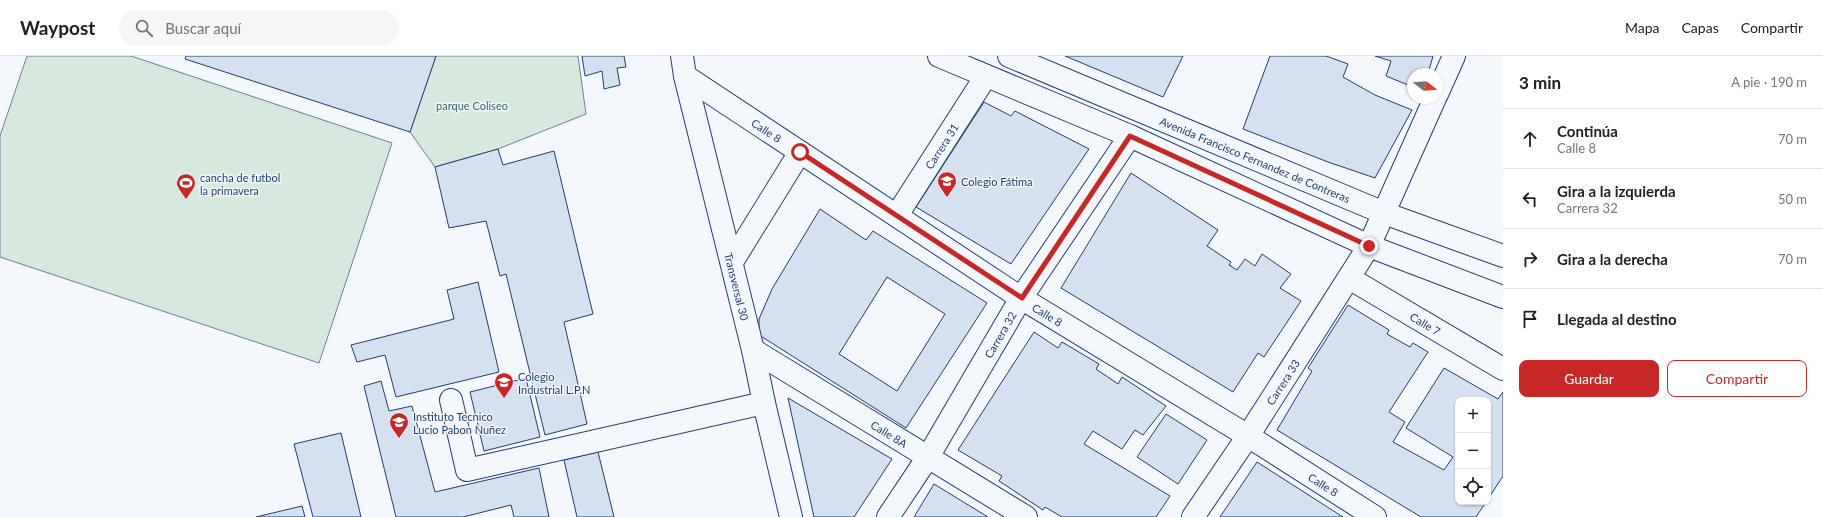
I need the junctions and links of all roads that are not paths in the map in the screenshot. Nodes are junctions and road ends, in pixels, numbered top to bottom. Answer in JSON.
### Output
{"nodes":[{"id":1,"x":939,"y":56,"type":"edge"},
{"id":2,"x":1009,"y":56,"type":"edge"},
{"id":3,"x":1454,"y":56,"type":"edge"},
{"id":4,"x":684,"y":66,"type":"edge"},
{"id":5,"x":986,"y":76,"type":"junction"},
{"id":6,"x":1443,"y":81,"type":"edge"},
{"id":7,"x":1432,"y":104,"type":"edge"},
{"id":8,"x":1130,"y":136,"type":"junction"},
{"id":9,"x":800,"y":152,"type":"junction"},
{"id":10,"x":1384,"y":213,"type":"junction"},
{"id":11,"x":897,"y":215,"type":"junction"},
{"id":12,"x":1369,"y":246,"type":"junction"},
{"id":13,"x":1503,"y":256,"type":"edge"},
{"id":14,"x":732,"y":262,"type":"junction"},
{"id":15,"x":1349,"y":278,"type":"junction"},
{"id":16,"x":1503,"y":297,"type":"edge"},
{"id":17,"x":1022,"y":298,"type":"junction"},
{"id":18,"x":753,"y":350,"type":"junction"},
{"id":19,"x":1503,"y":369,"type":"edge"},
{"id":20,"x":451,"y":400,"type":"dead end"},
{"id":21,"x":764,"y":403,"type":"junction"},
{"id":22,"x":1248,"y":436,"type":"junction"},
{"id":23,"x":928,"y":457,"type":"junction"},
{"id":24,"x":791,"y":517,"type":"edge"},
{"id":25,"x":888,"y":517,"type":"edge"},
{"id":26,"x":1026,"y":517,"type":"edge"},
{"id":27,"x":1193,"y":517,"type":"edge"},
{"id":28,"x":1375,"y":517,"type":"edge"}],
"edges":[{"from":1,"to":5,"type":"street"},
{"from":2,"to":10,"type":"street","name":"Avenida Francisco Fernandez de Contreras"},
{"from":3,"to":6,"type":"street"},
{"from":4,"to":9,"type":"street","name":"Calle 8"},
{"from":4,"to":14,"type":"street","name":"Transversal 30"},
{"from":5,"to":8,"type":"street"},
{"from":5,"to":11,"type":"street","name":"Carrera 31"},
{"from":7,"to":10,"type":"street","name":"Carrera 33"},
{"from":8,"to":12,"type":"street"},
{"from":8,"to":17,"type":"street","name":"Carrera 32"},
{"from":9,"to":11,"type":"street","name":"Calle 8"},
{"from":9,"to":14,"type":"street"},
{"from":10,"to":12,"type":"street","name":"Carrera 33"},
{"from":10,"to":13,"type":"street","name":"Avenida Francisco Fernandez de Contreras"},
{"from":11,"to":17,"type":"street","name":"Calle 8"},
{"from":12,"to":15,"type":"street","name":"Carrera 33"},
{"from":12,"to":16,"type":"street"},
{"from":14,"to":18,"type":"street","name":"Transversal 30"},
{"from":15,"to":19,"type":"street","name":"Calle 7"},
{"from":15,"to":22,"type":"street","name":"Carrera 33"},
{"from":17,"to":22,"type":"street","name":"Calle 8"},
{"from":17,"to":23,"type":"street","name":"Carrera 32"},
{"from":18,"to":21,"type":"street","name":"Transversal 30"},
{"from":18,"to":23,"type":"street","name":"Calle 8A"},
{"from":20,"to":21,"type":"street"},
{"from":21,"to":24,"type":"street","name":"Transversal 30"},
{"from":22,"to":27,"type":"street","name":"Carrera 33"},
{"from":22,"to":28,"type":"street","name":"Calle 8"},
{"from":23,"to":25,"type":"street","name":"Carrera 32"},
{"from":23,"to":26,"type":"street","name":"Calle 8A"}]}
